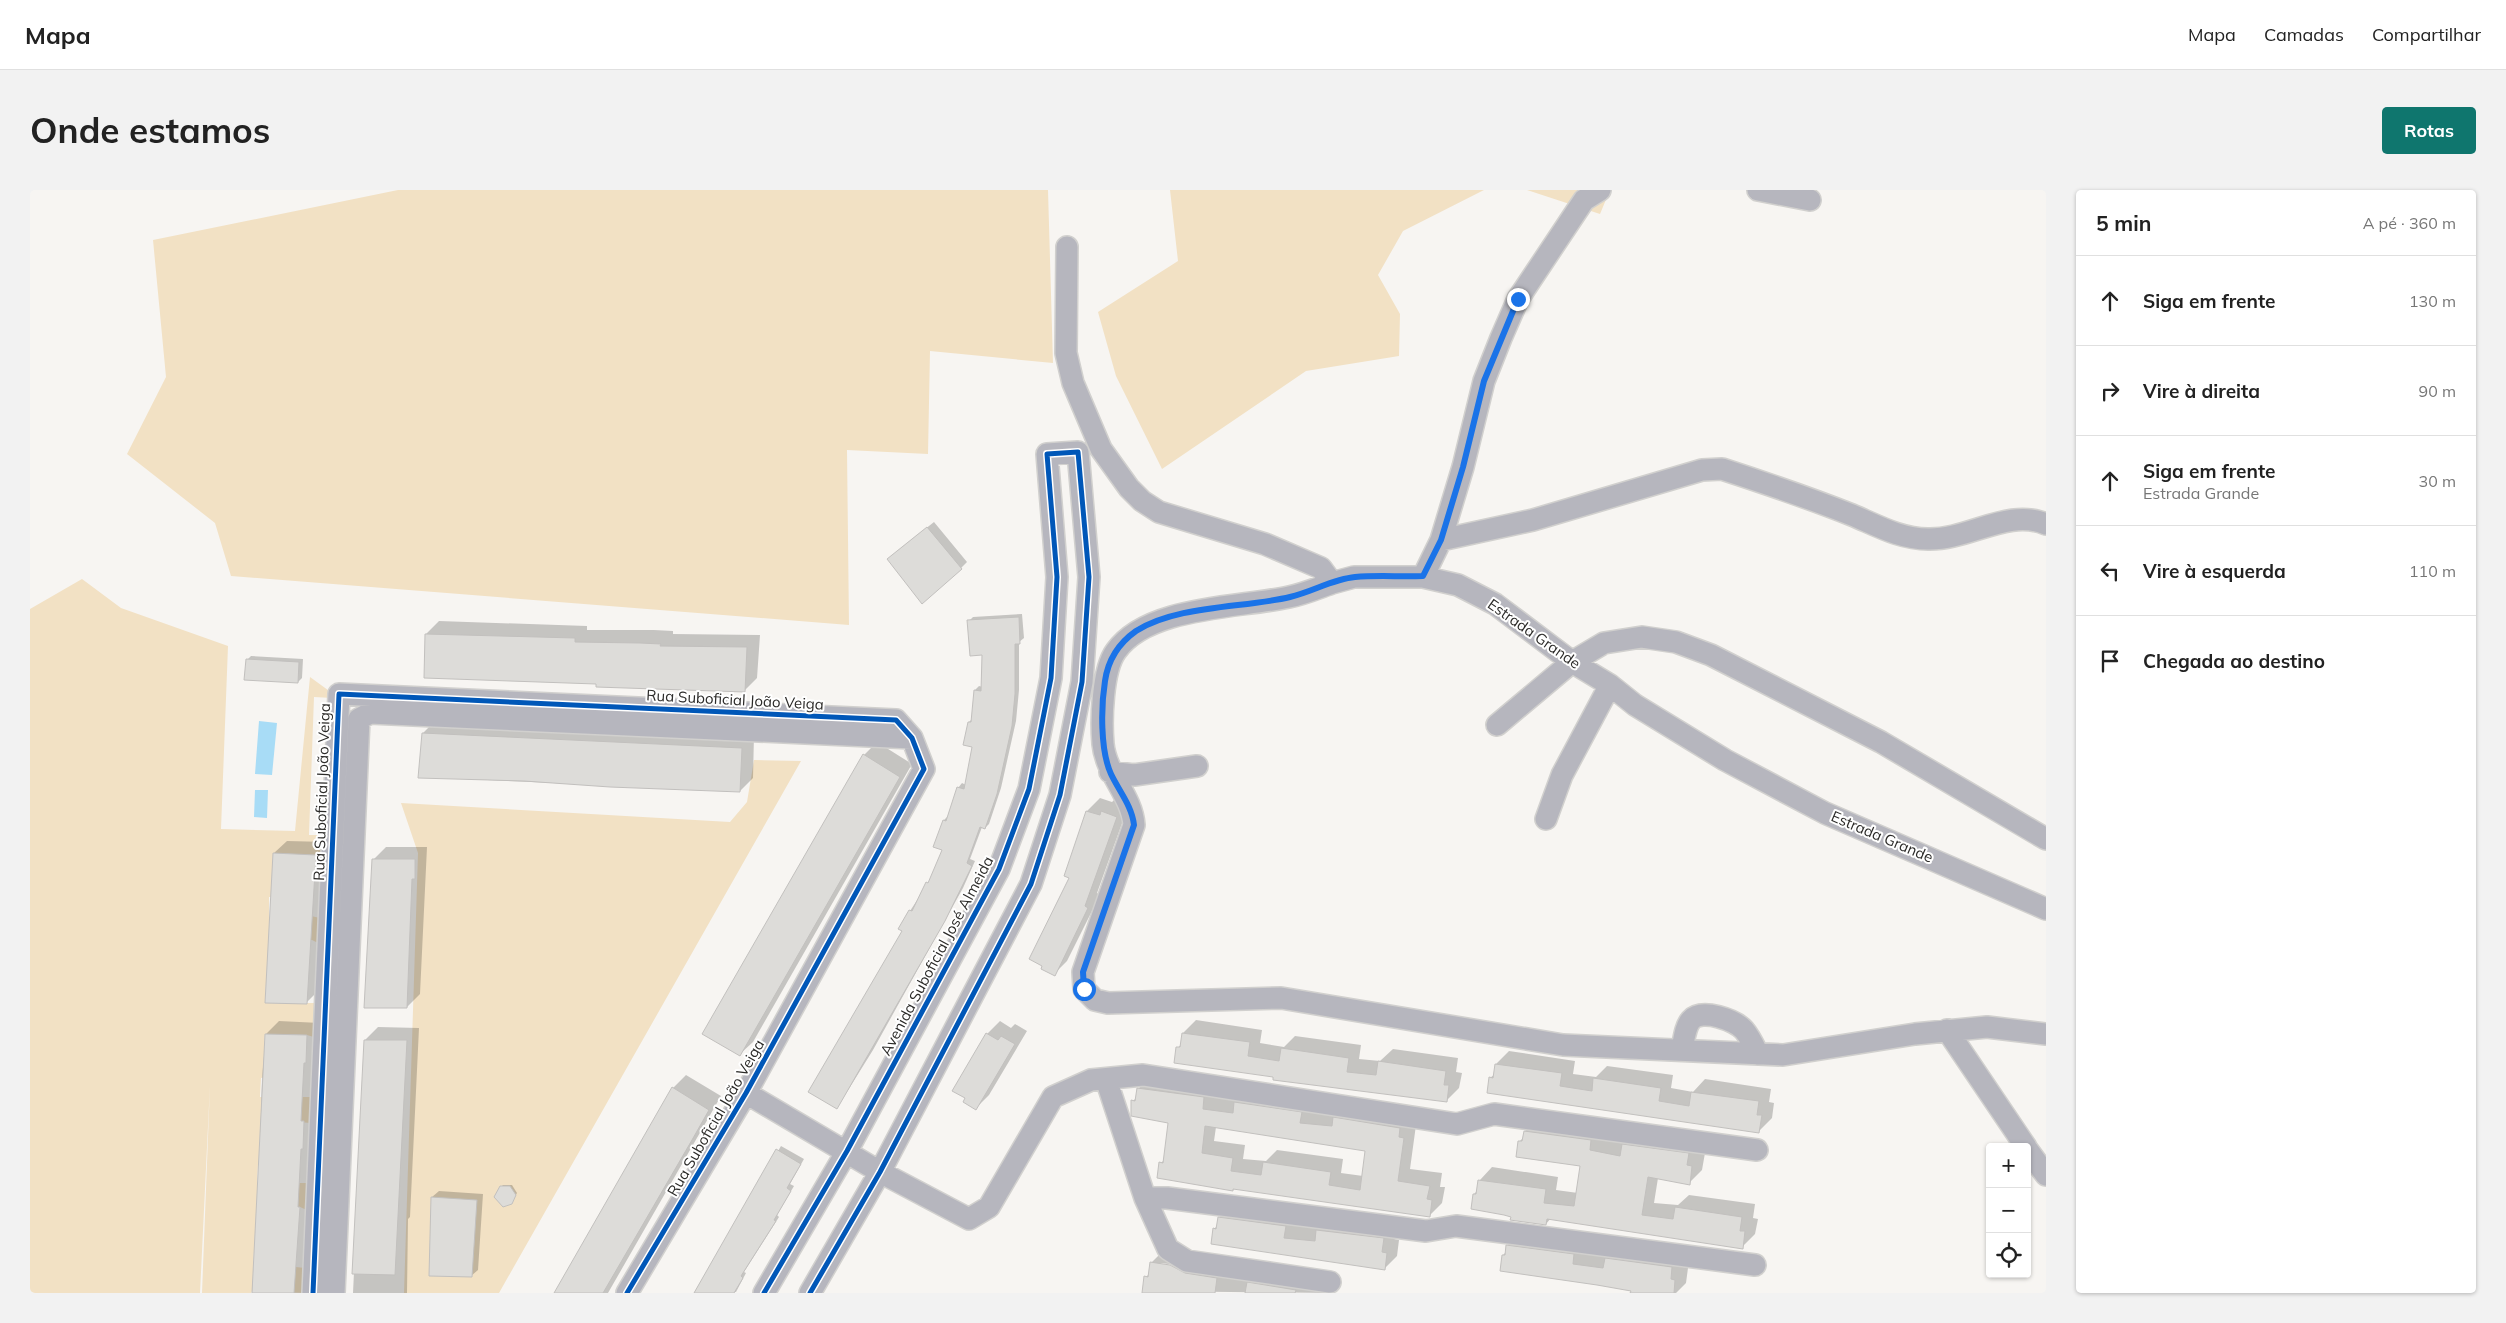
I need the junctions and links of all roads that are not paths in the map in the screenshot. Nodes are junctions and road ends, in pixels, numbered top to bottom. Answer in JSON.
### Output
{"nodes":[{"id":1,"x":1600,"y":190,"type":"edge"},
{"id":2,"x":1758,"y":190,"type":"edge"},
{"id":3,"x":1810,"y":200,"type":"dead end"},
{"id":4,"x":1067,"y":247,"type":"dead end"},
{"id":5,"x":2046,"y":524,"type":"edge"},
{"id":6,"x":1441,"y":540,"type":"junction"},
{"id":7,"x":1423,"y":576,"type":"junction"},
{"id":8,"x":1332,"y":583,"type":"junction"},
{"id":9,"x":1572,"y":662,"type":"junction"},
{"id":10,"x":1610,"y":685,"type":"junction"},
{"id":11,"x":1497,"y":725,"type":"dead end"},
{"id":12,"x":912,"y":738,"type":"junction"},
{"id":13,"x":1197,"y":766,"type":"dead end"},
{"id":14,"x":1110,"y":772,"type":"junction"},
{"id":15,"x":1546,"y":819,"type":"dead end"},
{"id":16,"x":2045,"y":834,"type":"edge"},
{"id":17,"x":2046,"y":909,"type":"edge"},
{"id":18,"x":1947,"y":1030,"type":"junction"},
{"id":19,"x":2046,"y":1034,"type":"edge"},
{"id":20,"x":1682,"y":1049,"type":"junction"},
{"id":21,"x":1758,"y":1054,"type":"junction"},
{"id":22,"x":1106,"y":1079,"type":"junction"},
{"id":23,"x":746,"y":1093,"type":"junction"},
{"id":24,"x":2023,"y":1143,"type":"edge"},
{"id":25,"x":1757,"y":1150,"type":"dead end"},
{"id":26,"x":847,"y":1151,"type":"junction"},
{"id":27,"x":2031,"y":1155,"type":"edge"},
{"id":28,"x":880,"y":1172,"type":"junction"},
{"id":29,"x":2046,"y":1176,"type":"edge"},
{"id":30,"x":1145,"y":1198,"type":"junction"},
{"id":31,"x":1755,"y":1265,"type":"dead end"},
{"id":32,"x":1330,"y":1282,"type":"dead end"},
{"id":33,"x":313,"y":1293,"type":"edge"},
{"id":34,"x":334,"y":1293,"type":"edge"},
{"id":35,"x":627,"y":1293,"type":"edge"},
{"id":36,"x":764,"y":1293,"type":"edge"},
{"id":37,"x":810,"y":1293,"type":"edge"}],
"edges":[{"from":1,"to":6,"type":"street"},
{"from":2,"to":3,"type":"street"},
{"from":4,"to":8,"type":"street"},
{"from":5,"to":6,"type":"street"},
{"from":6,"to":7,"type":"street"},
{"from":7,"to":8,"type":"street","name":"Estrada Grande"},
{"from":7,"to":9,"type":"street","name":"Estrada Grande"},
{"from":8,"to":14,"type":"street","name":"Estrada Grande"},
{"from":9,"to":10,"type":"street","name":"Estrada Grande"},
{"from":9,"to":11,"type":"street"},
{"from":9,"to":16,"type":"street"},
{"from":10,"to":15,"type":"street"},
{"from":10,"to":17,"type":"street","name":"Estrada Grande"},
{"from":12,"to":23,"type":"street","name":"Rua Suboficial João Veiga"},
{"from":12,"to":33,"type":"street","name":"Rua Suboficial João Veiga"},
{"from":12,"to":34,"type":"street","name":"Rua Suboficial João Veiga"},
{"from":13,"to":14,"type":"street"},
{"from":14,"to":20,"type":"street","name":"Estrada Grande"},
{"from":18,"to":19,"type":"street","name":"Estrada Grande"},
{"from":18,"to":21,"type":"street","name":"Estrada Grande"},
{"from":18,"to":24,"type":"street"},
{"from":20,"to":21,"type":"street","name":"Estrada Grande"},
{"from":20,"to":21,"type":"street"},
{"from":22,"to":25,"type":"street"},
{"from":22,"to":28,"type":"street"},
{"from":22,"to":30,"type":"street"},
{"from":23,"to":26,"type":"street"},
{"from":23,"to":35,"type":"street","name":"Rua Suboficial João Veiga"},
{"from":26,"to":28,"type":"street"},
{"from":26,"to":28,"type":"street","name":"Avenida Suboficial José Almeida"},
{"from":26,"to":36,"type":"street","name":"Avenida Suboficial José Almeida"},
{"from":27,"to":29,"type":"street"},
{"from":28,"to":37,"type":"street"},
{"from":30,"to":31,"type":"street"},
{"from":30,"to":32,"type":"street"}]}
